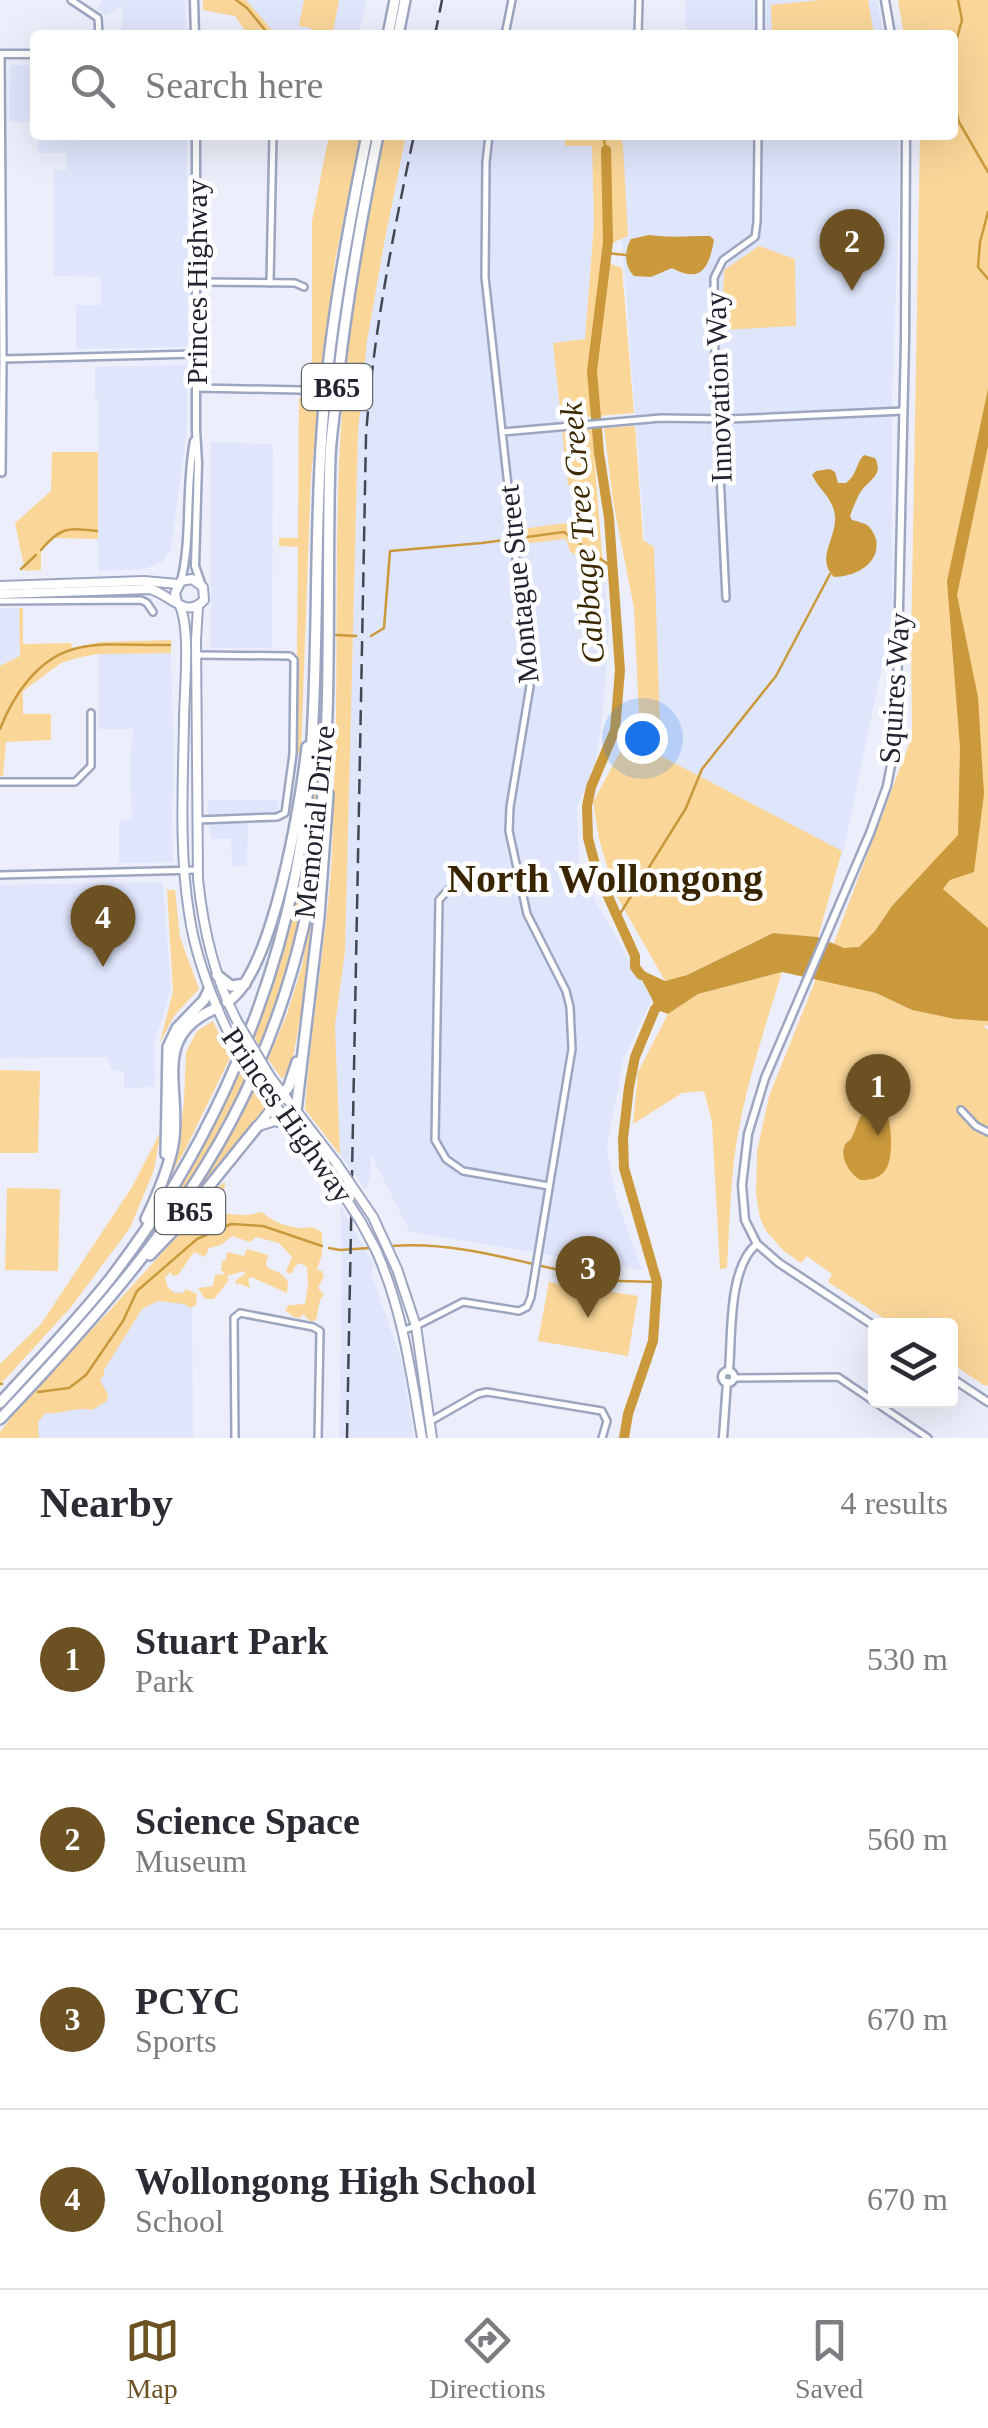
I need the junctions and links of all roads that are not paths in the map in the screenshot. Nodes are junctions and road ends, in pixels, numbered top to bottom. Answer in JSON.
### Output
{"nodes":[{"id":1,"x":71,"y":0,"type":"edge"},
{"id":2,"x":194,"y":0,"type":"edge"},
{"id":3,"x":395,"y":0,"type":"edge"},
{"id":4,"x":406,"y":0,"type":"edge"},
{"id":5,"x":512,"y":0,"type":"edge"},
{"id":6,"x":640,"y":0,"type":"edge"},
{"id":7,"x":760,"y":0,"type":"edge"},
{"id":8,"x":885,"y":0,"type":"edge"},
{"id":9,"x":99,"y":30,"type":"edge"},
{"id":10,"x":195,"y":30,"type":"edge"},
{"id":11,"x":389,"y":30,"type":"edge"},
{"id":12,"x":399,"y":30,"type":"edge"},
{"id":13,"x":506,"y":30,"type":"edge"},
{"id":14,"x":638,"y":30,"type":"edge"},
{"id":15,"x":760,"y":30,"type":"edge"},
{"id":16,"x":890,"y":30,"type":"edge"},
{"id":17,"x":0,"y":54,"type":"edge"},
{"id":18,"x":30,"y":54,"type":"edge"},
{"id":19,"x":196,"y":140,"type":"edge"},
{"id":20,"x":273,"y":140,"type":"edge"},
{"id":21,"x":371,"y":140,"type":"edge"},
{"id":22,"x":371,"y":140,"type":"edge"},
{"id":23,"x":489,"y":140,"type":"edge"},
{"id":24,"x":758,"y":140,"type":"edge"},
{"id":25,"x":906,"y":140,"type":"edge"},
{"id":26,"x":1,"y":151,"type":"edge"},
{"id":27,"x":196,"y":282,"type":"junction"},
{"id":28,"x":270,"y":283,"type":"junction"},
{"id":29,"x":304,"y":287,"type":"dead end"},
{"id":30,"x":1,"y":320,"type":"edge"},
{"id":31,"x":196,"y":354,"type":"junction"},
{"id":32,"x":2,"y":359,"type":"junction"},
{"id":33,"x":196,"y":388,"type":"junction"},
{"id":34,"x":308,"y":393,"type":"dead end"},
{"id":35,"x":903,"y":411,"type":"junction"},
{"id":36,"x":718,"y":418,"type":"junction"},
{"id":37,"x":196,"y":430,"type":"junction"},
{"id":38,"x":502,"y":432,"type":"junction"},
{"id":39,"x":2,"y":473,"type":"edge"},
{"id":40,"x":180,"y":583,"type":"junction"},
{"id":41,"x":200,"y":584,"type":"junction"},
{"id":42,"x":0,"y":586,"type":"edge"},
{"id":43,"x":108,"y":589,"type":"junction"},
{"id":44,"x":0,"y":594,"type":"edge"},
{"id":45,"x":726,"y":598,"type":"dead end"},
{"id":46,"x":98,"y":600,"type":"junction"},
{"id":47,"x":0,"y":602,"type":"edge"},
{"id":48,"x":178,"y":604,"type":"junction"},
{"id":49,"x":198,"y":608,"type":"junction"},
{"id":50,"x":153,"y":612,"type":"dead end"},
{"id":51,"x":196,"y":655,"type":"junction"},
{"id":52,"x":314,"y":690,"type":"junction"},
{"id":53,"x":327,"y":702,"type":"junction"},
{"id":54,"x":91,"y":713,"type":"dead end"},
{"id":55,"x":0,"y":782,"type":"edge"},
{"id":56,"x":184,"y":807,"type":"junction"},
{"id":57,"x":197,"y":815,"type":"junction"},
{"id":58,"x":197,"y":870,"type":"junction"},
{"id":59,"x":184,"y":871,"type":"junction"},
{"id":60,"x":517,"y":875,"type":"junction"},
{"id":61,"x":0,"y":876,"type":"edge"},
{"id":62,"x":217,"y":974,"type":"junction"},
{"id":63,"x":247,"y":983,"type":"junction"},
{"id":64,"x":210,"y":990,"type":"junction"},
{"id":65,"x":227,"y":1002,"type":"junction"},
{"id":66,"x":216,"y":1008,"type":"junction"},
{"id":67,"x":302,"y":1045,"type":"junction"},
{"id":68,"x":283,"y":1094,"type":"junction"},
{"id":69,"x":275,"y":1104,"type":"junction"},
{"id":70,"x":960,"y":1110,"type":"dead end"},
{"id":71,"x":296,"y":1111,"type":"junction"},
{"id":72,"x":257,"y":1127,"type":"junction"},
{"id":73,"x":292,"y":1127,"type":"junction"},
{"id":74,"x":988,"y":1132,"type":"edge"},
{"id":75,"x":164,"y":1172,"type":"junction"},
{"id":76,"x":549,"y":1186,"type":"junction"},
{"id":77,"x":757,"y":1244,"type":"junction"},
{"id":78,"x":126,"y":1256,"type":"junction"},
{"id":79,"x":117,"y":1290,"type":"junction"},
{"id":80,"x":868,"y":1322,"type":"edge"},
{"id":81,"x":416,"y":1326,"type":"junction"},
{"id":82,"x":404,"y":1330,"type":"junction"},
{"id":83,"x":730,"y":1377,"type":"junction"},
{"id":84,"x":958,"y":1382,"type":"edge"},
{"id":85,"x":5,"y":1402,"type":"edge"},
{"id":86,"x":988,"y":1402,"type":"edge"},
{"id":87,"x":0,"y":1422,"type":"edge"},
{"id":88,"x":429,"y":1422,"type":"junction"},
{"id":89,"x":234,"y":1438,"type":"edge"},
{"id":90,"x":318,"y":1438,"type":"edge"},
{"id":91,"x":422,"y":1438,"type":"edge"},
{"id":92,"x":432,"y":1438,"type":"edge"},
{"id":93,"x":602,"y":1438,"type":"edge"},
{"id":94,"x":722,"y":1438,"type":"edge"},
{"id":95,"x":928,"y":1438,"type":"edge"}],
"edges":[{"from":1,"to":9,"type":"street"},
{"from":2,"to":10,"type":"main road"},
{"from":3,"to":11,"type":"highway"},
{"from":4,"to":12,"type":"highway"},
{"from":5,"to":13,"type":"street"},
{"from":6,"to":14,"type":"street"},
{"from":7,"to":15,"type":"street"},
{"from":8,"to":16,"type":"main road"},
{"from":17,"to":18,"type":"main road"},
{"from":17,"to":26,"type":"street"},
{"from":19,"to":27,"type":"main road","name":"Princes Highway"},
{"from":20,"to":28,"type":"street"},
{"from":21,"to":52,"type":"highway","name":"Memorial Drive","number":"B65"},
{"from":22,"to":53,"type":"highway","name":"Memorial Drive","number":"B65"},
{"from":23,"to":38,"type":"street","name":"Montague Street"},
{"from":24,"to":36,"type":"street","name":"Innovation Way"},
{"from":25,"to":35,"type":"main road","name":"Squires Way"},
{"from":26,"to":30,"type":"street"},
{"from":27,"to":28,"type":"street"},
{"from":27,"to":31,"type":"main road","name":"Princes Highway"},
{"from":28,"to":29,"type":"street"},
{"from":30,"to":32,"type":"street"},
{"from":31,"to":32,"type":"street"},
{"from":31,"to":33,"type":"main road","name":"Princes Highway"},
{"from":32,"to":39,"type":"street"},
{"from":33,"to":34,"type":"street"},
{"from":33,"to":37,"type":"main road","name":"Princes Highway"},
{"from":35,"to":36,"type":"street"},
{"from":35,"to":77,"type":"main road","name":"Squires Way"},
{"from":36,"to":38,"type":"street"},
{"from":36,"to":45,"type":"street","name":"Innovation Way"},
{"from":37,"to":40,"type":"main road","name":"Princes Highway"},
{"from":37,"to":41,"type":"main road","name":"Princes Highway"},
{"from":38,"to":60,"type":"street","name":"Montague Street"},
{"from":40,"to":41,"type":"main road"},
{"from":40,"to":42,"type":"main road"},
{"from":40,"to":48,"type":"main road"},
{"from":41,"to":49,"type":"main road"},
{"from":43,"to":44,"type":"main road"},
{"from":43,"to":46,"type":"street"},
{"from":43,"to":48,"type":"main road"},
{"from":46,"to":47,"type":"street"},
{"from":46,"to":50,"type":"street"},
{"from":48,"to":49,"type":"main road"},
{"from":48,"to":56,"type":"main road","name":"Princes Highway"},
{"from":49,"to":51,"type":"main road","name":"Princes Highway"},
{"from":51,"to":57,"type":"main road","name":"Princes Highway"},
{"from":51,"to":57,"type":"street"},
{"from":52,"to":63,"type":"highway","number":"B65"},
{"from":52,"to":78,"type":"highway","name":"Memorial Drive"},
{"from":53,"to":67,"type":"highway","number":"B65"},
{"from":53,"to":79,"type":"highway","name":"Memorial Drive"},
{"from":54,"to":55,"type":"street"},
{"from":56,"to":57,"type":"main road"},
{"from":56,"to":59,"type":"main road","name":"Princes Highway"},
{"from":57,"to":58,"type":"main road","name":"Princes Highway"},
{"from":58,"to":59,"type":"street"},
{"from":58,"to":62,"type":"main road","name":"Princes Highway"},
{"from":59,"to":61,"type":"street"},
{"from":59,"to":64,"type":"main road","name":"Princes Highway"},
{"from":60,"to":76,"type":"street","name":"Montague Street"},
{"from":60,"to":76,"type":"street"},
{"from":62,"to":63,"type":"highway"},
{"from":62,"to":65,"type":"main road","name":"Princes Highway"},
{"from":63,"to":65,"type":"highway","number":"B65"},
{"from":64,"to":66,"type":"main road","name":"Princes Highway"},
{"from":64,"to":75,"type":"highway"},
{"from":65,"to":66,"type":"main road","number":"B65"},
{"from":65,"to":68,"type":"main road","name":"Princes Highway","bridge":true},
{"from":66,"to":69,"type":"main road","name":"Princes Highway","bridge":true},
{"from":66,"to":75,"type":"highway","number":"B65"},
{"from":67,"to":68,"type":"highway","number":"B65"},
{"from":67,"to":71,"type":"highway","number":"B65"},
{"from":68,"to":69,"type":"main road","number":"B65"},
{"from":68,"to":71,"type":"main road","name":"Princes Highway"},
{"from":69,"to":72,"type":"main road","number":"B65"},
{"from":69,"to":73,"type":"main road","name":"Princes Highway"},
{"from":70,"to":74,"type":"street"},
{"from":71,"to":81,"type":"main road","name":"Princes Highway","bridge":true},
{"from":72,"to":73,"type":"main road"},
{"from":72,"to":79,"type":"highway","number":"B65"},
{"from":73,"to":82,"type":"main road","name":"Princes Highway","bridge":true},
{"from":75,"to":78,"type":"highway","number":"B65"},
{"from":76,"to":81,"type":"street","name":"Montague Street"},
{"from":77,"to":80,"type":"main road"},
{"from":77,"to":83,"type":"main road"},
{"from":78,"to":85,"type":"highway","name":"Memorial Drive"},
{"from":79,"to":85,"type":"highway","name":"Memorial Drive"},
{"from":81,"to":82,"type":"street"},
{"from":81,"to":88,"type":"main road","name":"Princes Highway"},
{"from":82,"to":91,"type":"main road","name":"Princes Highway"},
{"from":83,"to":94,"type":"main road"},
{"from":83,"to":95,"type":"street"},
{"from":84,"to":86,"type":"main road"},
{"from":85,"to":87,"type":"highway","name":"Memorial Drive"},
{"from":88,"to":92,"type":"main road","name":"Princes Highway"},
{"from":88,"to":93,"type":"street"},
{"from":89,"to":90,"type":"street"}]}
